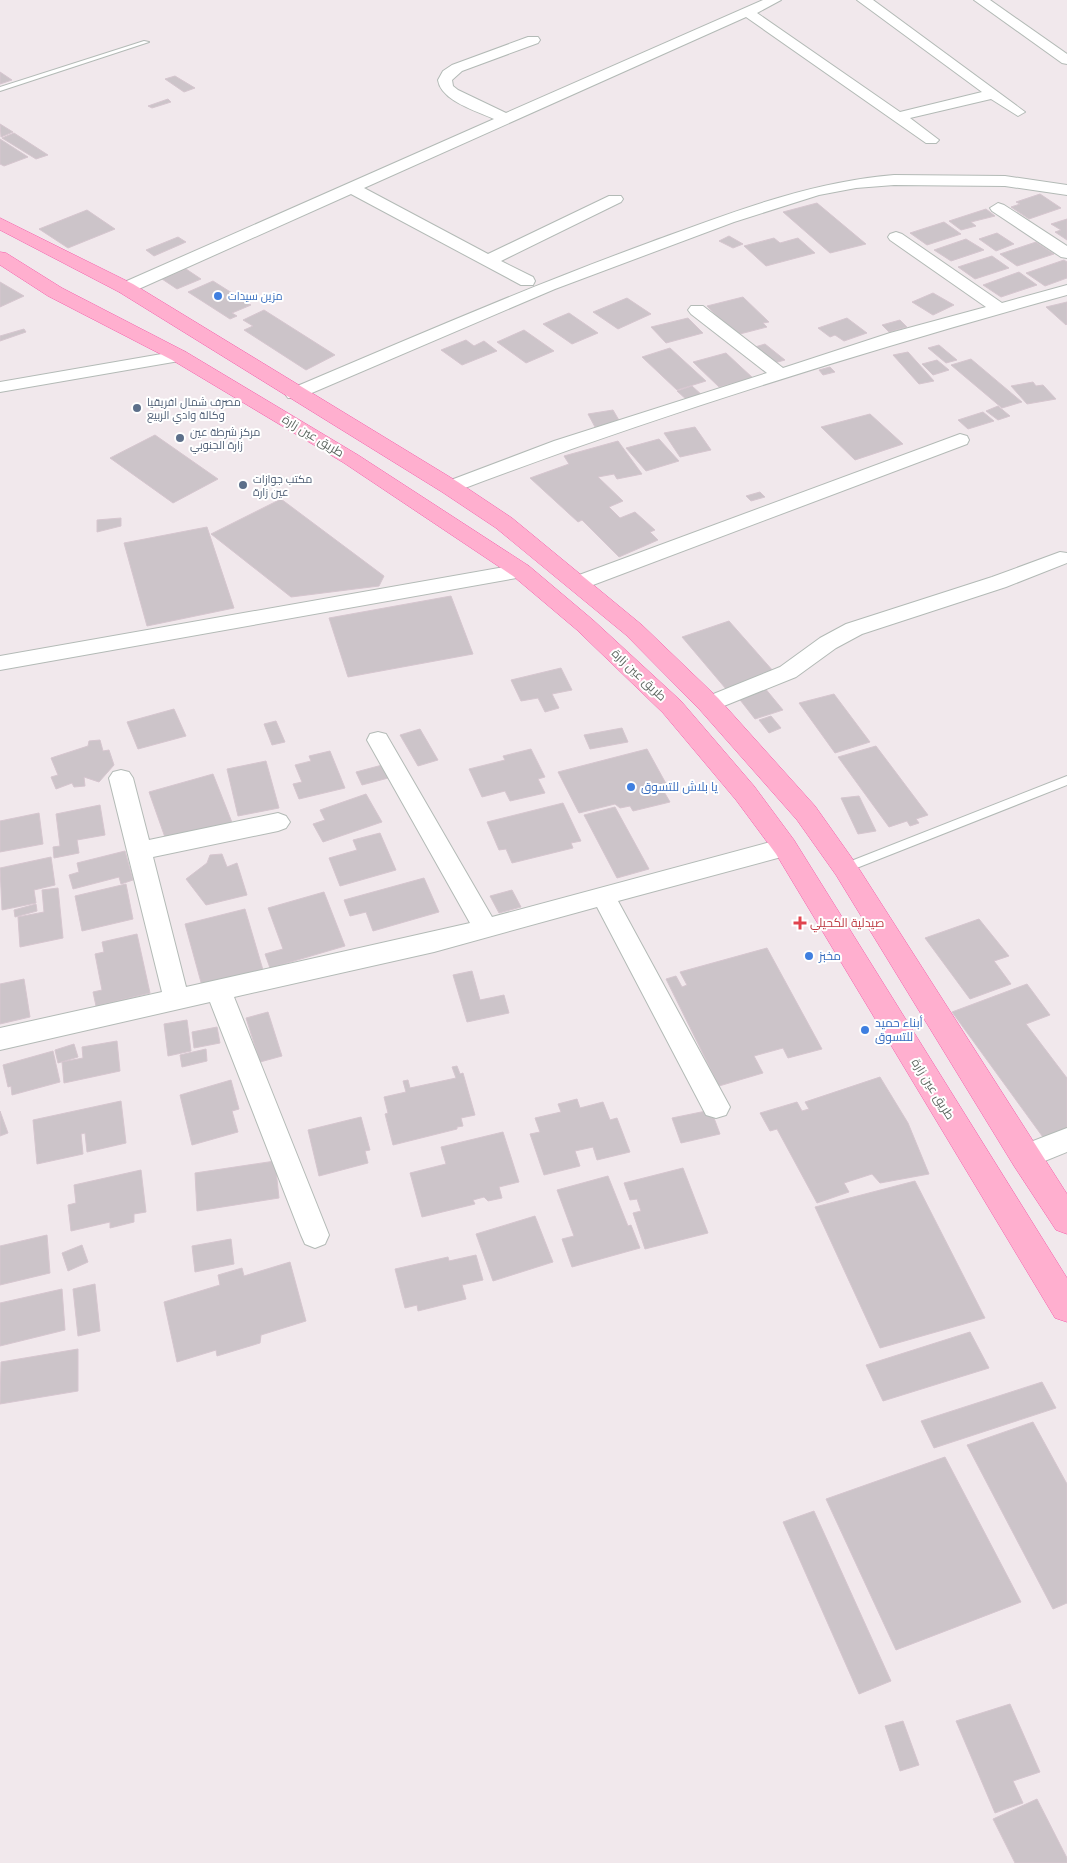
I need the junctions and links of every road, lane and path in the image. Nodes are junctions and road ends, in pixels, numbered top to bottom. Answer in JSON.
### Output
{"nodes":[{"id":1,"x":774,"y":0,"type":"edge"},
{"id":2,"x":864,"y":0,"type":"edge"},
{"id":3,"x":981,"y":0,"type":"edge"},
{"id":4,"x":746,"y":11,"type":"junction"},
{"id":5,"x":533,"y":40,"type":"dead end"},
{"id":6,"x":146,"y":42,"type":"dead end"},
{"id":7,"x":1067,"y":60,"type":"edge"},
{"id":8,"x":0,"y":89,"type":"edge"},
{"id":9,"x":993,"y":94,"type":"junction"},
{"id":10,"x":1018,"y":112,"type":"dead end"},
{"id":11,"x":897,"y":116,"type":"junction"},
{"id":12,"x":506,"y":119,"type":"junction"},
{"id":13,"x":931,"y":140,"type":"dead end"},
{"id":14,"x":352,"y":188,"type":"junction"},
{"id":15,"x":1067,"y":190,"type":"edge"},
{"id":16,"x":615,"y":199,"type":"dead end"},
{"id":17,"x":998,"y":208,"type":"dead end"},
{"id":18,"x":0,"y":222,"type":"edge"},
{"id":19,"x":896,"y":237,"type":"dead end"},
{"id":20,"x":1067,"y":253,"type":"edge"},
{"id":21,"x":0,"y":257,"type":"edge"},
{"id":22,"x":489,"y":260,"type":"junction"},
{"id":23,"x":104,"y":277,"type":"junction"},
{"id":24,"x":527,"y":281,"type":"dead end"},
{"id":25,"x":126,"y":288,"type":"junction"},
{"id":26,"x":1067,"y":290,"type":"edge"},
{"id":27,"x":55,"y":292,"type":"junction"},
{"id":28,"x":1000,"y":309,"type":"junction"},
{"id":29,"x":697,"y":310,"type":"dead end"},
{"id":30,"x":179,"y":356,"type":"junction"},
{"id":31,"x":780,"y":374,"type":"junction"},
{"id":32,"x":0,"y":387,"type":"edge"},
{"id":33,"x":294,"y":394,"type":"junction"},
{"id":34,"x":960,"y":440,"type":"dead end"},
{"id":35,"x":450,"y":487,"type":"junction"},
{"id":36,"x":1060,"y":558,"type":"dead end"},
{"id":37,"x":521,"y":572,"type":"junction"},
{"id":38,"x":578,"y":583,"type":"junction"},
{"id":39,"x":0,"y":663,"type":"edge"},
{"id":40,"x":709,"y":704,"type":"junction"},
{"id":41,"x":378,"y":740,"type":"dead end"},
{"id":42,"x":121,"y":778,"type":"dead end"},
{"id":43,"x":1067,"y":780,"type":"edge"},
{"id":44,"x":278,"y":822,"type":"dead end"},
{"id":45,"x":785,"y":847,"type":"junction"},
{"id":46,"x":141,"y":852,"type":"junction"},
{"id":47,"x":845,"y":868,"type":"junction"},
{"id":48,"x":603,"y":896,"type":"junction"},
{"id":49,"x":486,"y":929,"type":"junction"},
{"id":50,"x":219,"y":992,"type":"junction"},
{"id":51,"x":178,"y":1001,"type":"junction"},
{"id":52,"x":0,"y":1039,"type":"edge"},
{"id":53,"x":716,"y":1107,"type":"dead end"},
{"id":54,"x":1067,"y":1140,"type":"edge"},
{"id":55,"x":1025,"y":1157,"type":"junction"},
{"id":56,"x":1067,"y":1220,"type":"edge"},
{"id":57,"x":315,"y":1235,"type":"dead end"},
{"id":58,"x":1067,"y":1307,"type":"edge"}],
"edges":[{"from":1,"to":4,"type":"street"},
{"from":2,"to":9,"type":"street"},
{"from":3,"to":7,"type":"street"},
{"from":4,"to":11,"type":"street"},
{"from":4,"to":12,"type":"street"},
{"from":5,"to":12,"type":"street"},
{"from":6,"to":8,"type":"lane"},
{"from":9,"to":10,"type":"street"},
{"from":9,"to":11,"type":"street"},
{"from":11,"to":13,"type":"street"},
{"from":12,"to":14,"type":"street"},
{"from":14,"to":22,"type":"street"},
{"from":14,"to":25,"type":"street"},
{"from":15,"to":33,"type":"street"},
{"from":16,"to":22,"type":"street"},
{"from":17,"to":20,"type":"street"},
{"from":18,"to":23,"type":"main road"},
{"from":19,"to":28,"type":"street"},
{"from":21,"to":27,"type":"main road","name":"طريق عين زارة"},
{"from":22,"to":24,"type":"street"},
{"from":23,"to":25,"type":"main road"},
{"from":23,"to":27,"type":"main road"},
{"from":25,"to":33,"type":"main road"},
{"from":26,"to":28,"type":"street"},
{"from":27,"to":30,"type":"main road","name":"طريق عين زارة"},
{"from":28,"to":31,"type":"street"},
{"from":29,"to":31,"type":"street"},
{"from":30,"to":32,"type":"street"},
{"from":30,"to":37,"type":"main road","name":"طريق عين زارة"},
{"from":31,"to":35,"type":"street"},
{"from":33,"to":35,"type":"main road"},
{"from":34,"to":38,"type":"street"},
{"from":35,"to":38,"type":"main road"},
{"from":36,"to":40,"type":"street"},
{"from":37,"to":39,"type":"street"},
{"from":37,"to":45,"type":"main road","name":"طريق عين زارة"},
{"from":38,"to":40,"type":"main road"},
{"from":40,"to":47,"type":"main road"},
{"from":41,"to":49,"type":"street"},
{"from":42,"to":46,"type":"street"},
{"from":43,"to":47,"type":"lane"},
{"from":44,"to":46,"type":"street"},
{"from":45,"to":48,"type":"street"},
{"from":45,"to":58,"type":"main road","name":"طريق عين زارة"},
{"from":46,"to":51,"type":"street"},
{"from":47,"to":55,"type":"main road"},
{"from":48,"to":49,"type":"street"},
{"from":48,"to":53,"type":"street"},
{"from":49,"to":50,"type":"street"},
{"from":50,"to":51,"type":"street"},
{"from":50,"to":57,"type":"street"},
{"from":51,"to":52,"type":"street"},
{"from":54,"to":55,"type":"street"},
{"from":55,"to":56,"type":"main road"}]}
